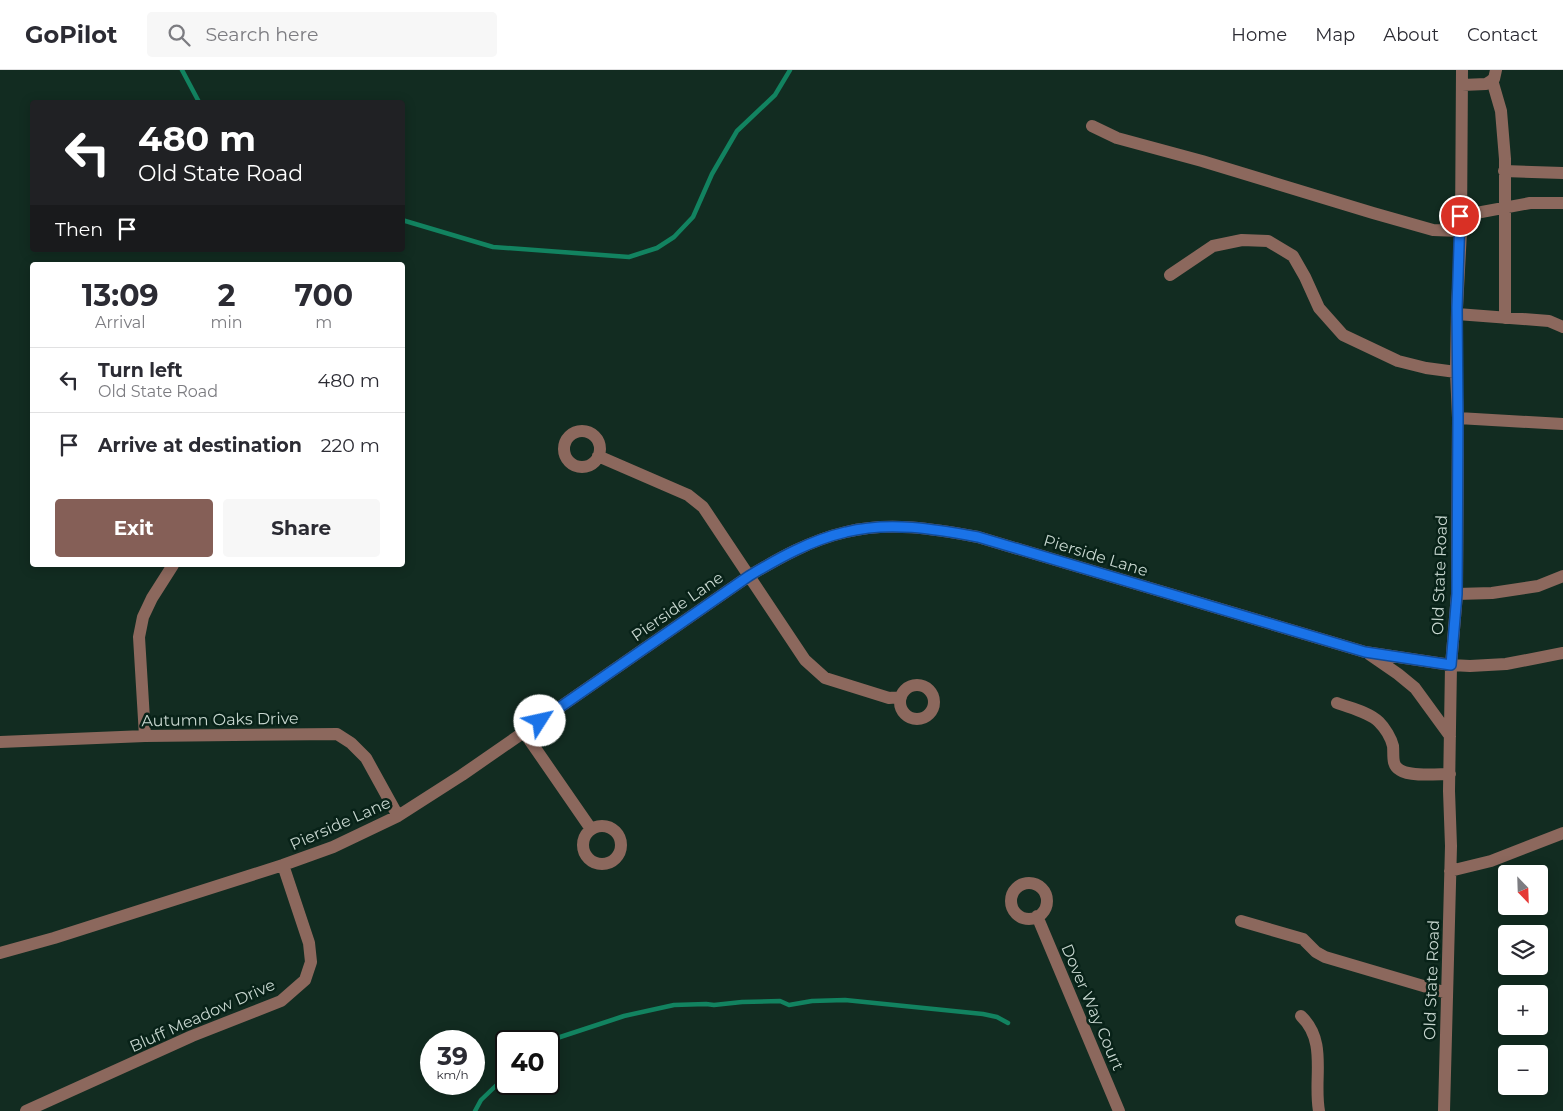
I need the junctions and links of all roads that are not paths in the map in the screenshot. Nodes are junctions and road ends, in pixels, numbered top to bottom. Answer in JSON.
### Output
{"nodes":[{"id":1,"x":1462,"y":70,"type":"edge"},
{"id":2,"x":1494,"y":75,"type":"edge"},
{"id":3,"x":1462,"y":85,"type":"junction"},
{"id":4,"x":1092,"y":126,"type":"dead end"},
{"id":5,"x":1504,"y":171,"type":"junction"},
{"id":6,"x":1563,"y":174,"type":"edge"},
{"id":7,"x":1563,"y":203,"type":"edge"},
{"id":8,"x":1504,"y":209,"type":"junction"},
{"id":9,"x":1460,"y":216,"type":"junction"},
{"id":10,"x":1461,"y":231,"type":"junction"},
{"id":11,"x":1170,"y":275,"type":"dead end"},
{"id":12,"x":1457,"y":314,"type":"junction"},
{"id":13,"x":1504,"y":318,"type":"junction"},
{"id":14,"x":1563,"y":326,"type":"edge"},
{"id":15,"x":1456,"y":372,"type":"junction"},
{"id":16,"x":1458,"y":418,"type":"junction"},
{"id":17,"x":1563,"y":424,"type":"edge"},
{"id":18,"x":598,"y":456,"type":"dead end"},
{"id":19,"x":172,"y":567,"type":"edge"},
{"id":20,"x":749,"y":576,"type":"junction"},
{"id":21,"x":1563,"y":576,"type":"edge"},
{"id":22,"x":1457,"y":594,"type":"junction"},
{"id":23,"x":1365,"y":652,"type":"junction"},
{"id":24,"x":1563,"y":653,"type":"edge"},
{"id":25,"x":1451,"y":665,"type":"junction"},
{"id":26,"x":901,"y":698,"type":"dead end"},
{"id":27,"x":1337,"y":703,"type":"dead end"},
{"id":28,"x":524,"y":732,"type":"junction"},
{"id":29,"x":145,"y":736,"type":"junction"},
{"id":30,"x":1450,"y":736,"type":"junction"},
{"id":31,"x":0,"y":742,"type":"edge"},
{"id":32,"x":1450,"y":774,"type":"junction"},
{"id":33,"x":398,"y":816,"type":"junction"},
{"id":34,"x":591,"y":829,"type":"dead end"},
{"id":35,"x":1563,"y":833,"type":"edge"},
{"id":36,"x":283,"y":865,"type":"junction"},
{"id":37,"x":1450,"y":871,"type":"junction"},
{"id":38,"x":1037,"y":916,"type":"dead end"},
{"id":39,"x":1241,"y":922,"type":"dead end"},
{"id":40,"x":0,"y":953,"type":"edge"},
{"id":41,"x":1447,"y":993,"type":"junction"},
{"id":42,"x":1300,"y":1016,"type":"dead end"},
{"id":43,"x":26,"y":1111,"type":"edge"},
{"id":44,"x":1118,"y":1111,"type":"edge"},
{"id":45,"x":1319,"y":1111,"type":"edge"},
{"id":46,"x":1444,"y":1111,"type":"edge"}],
"edges":[{"from":1,"to":3,"type":"street","name":"Old State Road"},
{"from":2,"to":3,"type":"street"},
{"from":2,"to":5,"type":"street"},
{"from":3,"to":9,"type":"street","name":"Old State Road"},
{"from":4,"to":10,"type":"street"},
{"from":5,"to":6,"type":"street"},
{"from":5,"to":8,"type":"street"},
{"from":7,"to":8,"type":"street"},
{"from":8,"to":9,"type":"street"},
{"from":8,"to":13,"type":"street"},
{"from":9,"to":10,"type":"street","name":"Old State Road"},
{"from":10,"to":12,"type":"street","name":"Old State Road"},
{"from":11,"to":15,"type":"street"},
{"from":12,"to":13,"type":"street"},
{"from":12,"to":15,"type":"street","name":"Old State Road"},
{"from":13,"to":14,"type":"street"},
{"from":15,"to":16,"type":"street","name":"Old State Road"},
{"from":16,"to":17,"type":"street"},
{"from":16,"to":22,"type":"street","name":"Old State Road"},
{"from":18,"to":20,"type":"street"},
{"from":19,"to":29,"type":"street"},
{"from":20,"to":23,"type":"street","name":"Pierside Lane"},
{"from":20,"to":26,"type":"street"},
{"from":20,"to":28,"type":"street","name":"Pierside Lane"},
{"from":21,"to":22,"type":"street"},
{"from":22,"to":25,"type":"street","name":"Old State Road"},
{"from":23,"to":25,"type":"street","name":"Pierside Lane"},
{"from":23,"to":30,"type":"street"},
{"from":24,"to":25,"type":"street","name":"Pierside Lane"},
{"from":25,"to":30,"type":"street","name":"Old State Road"},
{"from":27,"to":32,"type":"street"},
{"from":28,"to":33,"type":"street","name":"Pierside Lane"},
{"from":28,"to":34,"type":"street"},
{"from":29,"to":31,"type":"street","name":"Autumn Oaks Drive"},
{"from":29,"to":33,"type":"street","name":"Autumn Oaks Drive"},
{"from":30,"to":32,"type":"street","name":"Old State Road"},
{"from":32,"to":37,"type":"street","name":"Old State Road"},
{"from":33,"to":36,"type":"street","name":"Pierside Lane"},
{"from":35,"to":37,"type":"street"},
{"from":36,"to":40,"type":"street","name":"Pierside Lane"},
{"from":36,"to":43,"type":"street","name":"Bluff Meadow Drive"},
{"from":37,"to":41,"type":"street","name":"Old State Road"},
{"from":38,"to":44,"type":"street","name":"Dover Way Court"},
{"from":39,"to":41,"type":"street"},
{"from":41,"to":46,"type":"street","name":"Old State Road"},
{"from":42,"to":45,"type":"street"}]}
